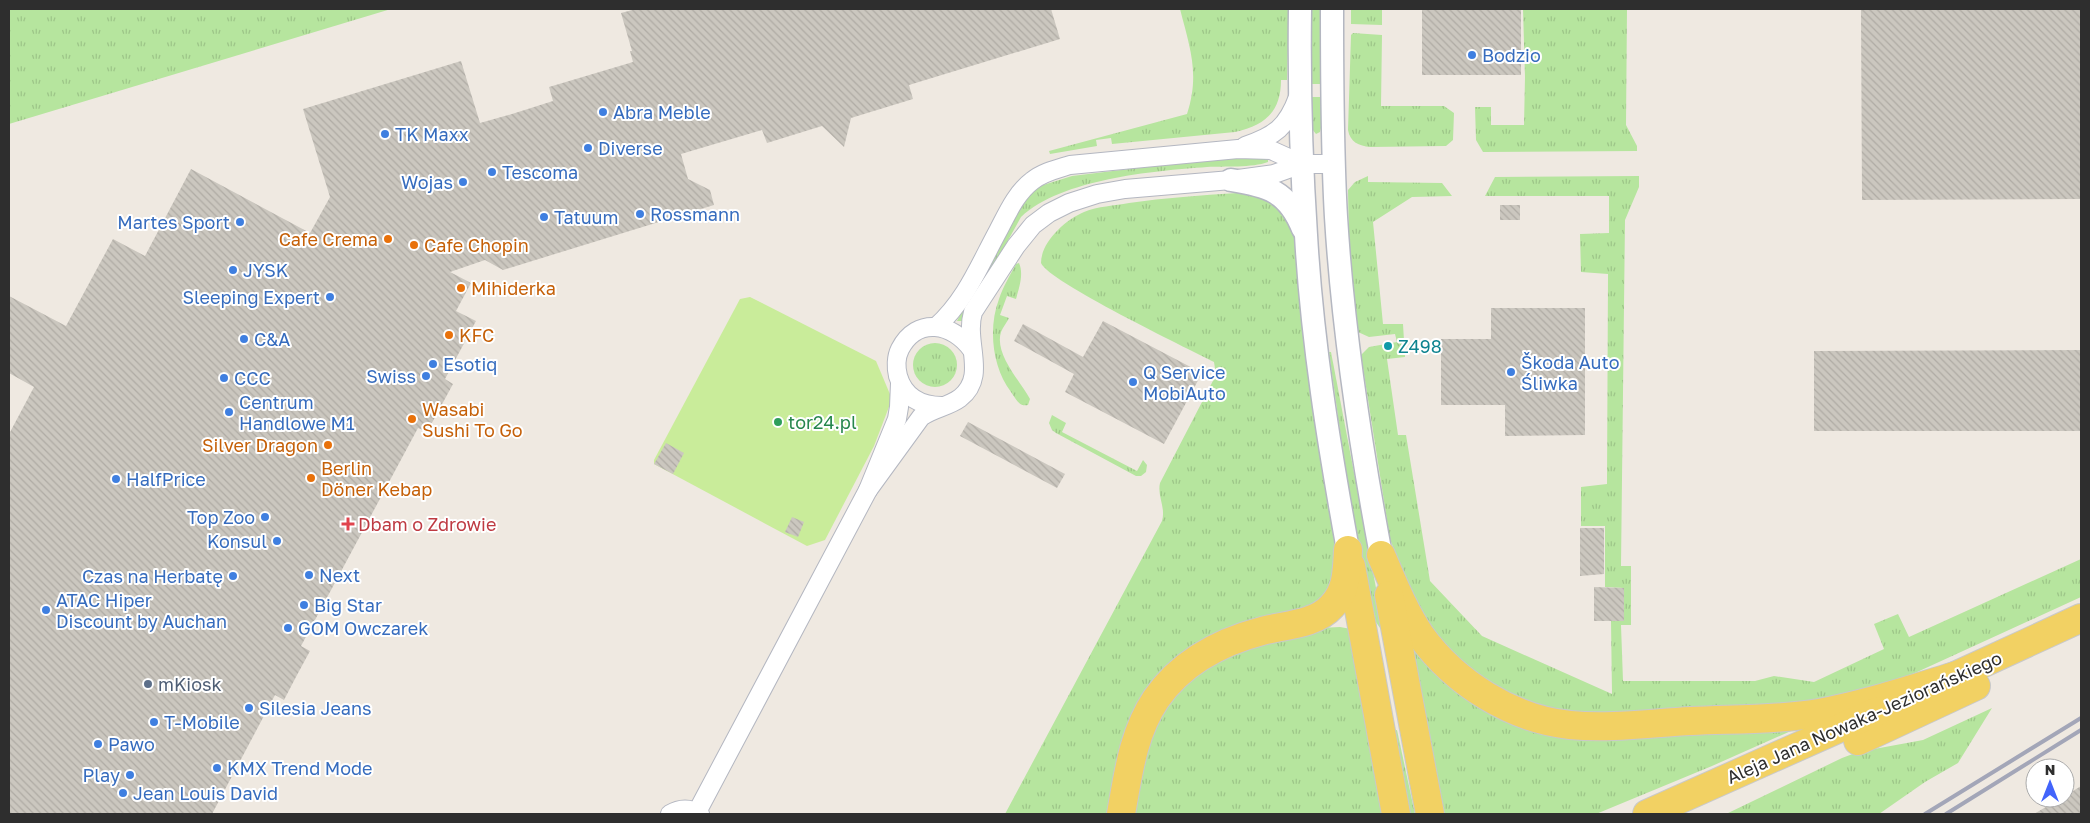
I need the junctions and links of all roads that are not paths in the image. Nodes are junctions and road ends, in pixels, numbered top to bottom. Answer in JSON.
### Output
{"nodes":[{"id":1,"x":1300,"y":9,"type":"edge"},
{"id":2,"x":1332,"y":9,"type":"edge"},
{"id":3,"x":1299,"y":92,"type":"junction"},
{"id":4,"x":1238,"y":149,"type":"junction"},
{"id":5,"x":1302,"y":164,"type":"junction"},
{"id":6,"x":1334,"y":164,"type":"junction"},
{"id":7,"x":1231,"y":180,"type":"junction"},
{"id":8,"x":1306,"y":237,"type":"junction"},
{"id":9,"x":936,"y":327,"type":"junction"},
{"id":10,"x":972,"y":350,"type":"junction"},
{"id":11,"x":900,"y":383,"type":"junction"},
{"id":12,"x":942,"y":406,"type":"junction"},
{"id":13,"x":1367,"y":480,"type":"junction"},
{"id":14,"x":868,"y":490,"type":"junction"},
{"id":15,"x":1348,"y":550,"type":"junction"},
{"id":16,"x":1381,"y":555,"type":"junction"},
{"id":17,"x":2081,"y":618,"type":"edge"},
{"id":18,"x":1312,"y":620,"type":"junction"},
{"id":19,"x":1363,"y":630,"type":"junction"},
{"id":20,"x":2081,"y":637,"type":"edge"},
{"id":21,"x":1405,"y":674,"type":"junction"},
{"id":22,"x":1958,"y":675,"type":"junction"},
{"id":23,"x":698,"y":813,"type":"edge"},
{"id":24,"x":670,"y":814,"type":"edge"},
{"id":25,"x":1121,"y":814,"type":"edge"},
{"id":26,"x":1396,"y":814,"type":"edge"},
{"id":27,"x":1430,"y":814,"type":"edge"},
{"id":28,"x":1647,"y":814,"type":"edge"},
{"id":29,"x":1692,"y":814,"type":"edge"}],
"edges":[{"from":1,"to":3,"type":"street"},
{"from":2,"to":6,"type":"street"},
{"from":3,"to":4,"type":"street"},
{"from":3,"to":5,"type":"street"},
{"from":4,"to":5,"type":"street"},
{"from":4,"to":9,"type":"street"},
{"from":5,"to":6,"type":"street"},
{"from":5,"to":7,"type":"street"},
{"from":5,"to":8,"type":"street"},
{"from":5,"to":13,"type":"street"},
{"from":6,"to":13,"type":"street"},
{"from":7,"to":8,"type":"street"},
{"from":7,"to":10,"type":"street"},
{"from":8,"to":15,"type":"street"},
{"from":9,"to":10,"type":"street"},
{"from":9,"to":11,"type":"street"},
{"from":10,"to":12,"type":"street"},
{"from":11,"to":12,"type":"street"},
{"from":11,"to":14,"type":"street"},
{"from":12,"to":14,"type":"street"},
{"from":13,"to":16,"type":"street"},
{"from":14,"to":23,"type":"street"},
{"from":15,"to":18,"type":"main road"},
{"from":15,"to":19,"type":"main road"},
{"from":16,"to":21,"type":"main road"},
{"from":16,"to":22,"type":"main road"},
{"from":17,"to":22,"type":"main road","name":"Aleja Jana Nowaka-Jeziorańskiego"},
{"from":18,"to":19,"type":"main road"},
{"from":18,"to":25,"type":"main road"},
{"from":19,"to":21,"type":"main road"},
{"from":19,"to":26,"type":"main road"},
{"from":20,"to":29,"type":"main road","name":"Aleja Jana Nowaka-Jeziorańskiego"},
{"from":21,"to":27,"type":"main road"},
{"from":22,"to":28,"type":"main road","name":"Aleja Jana Nowaka-Jeziorańskiego"},
{"from":23,"to":24,"type":"street"}]}
